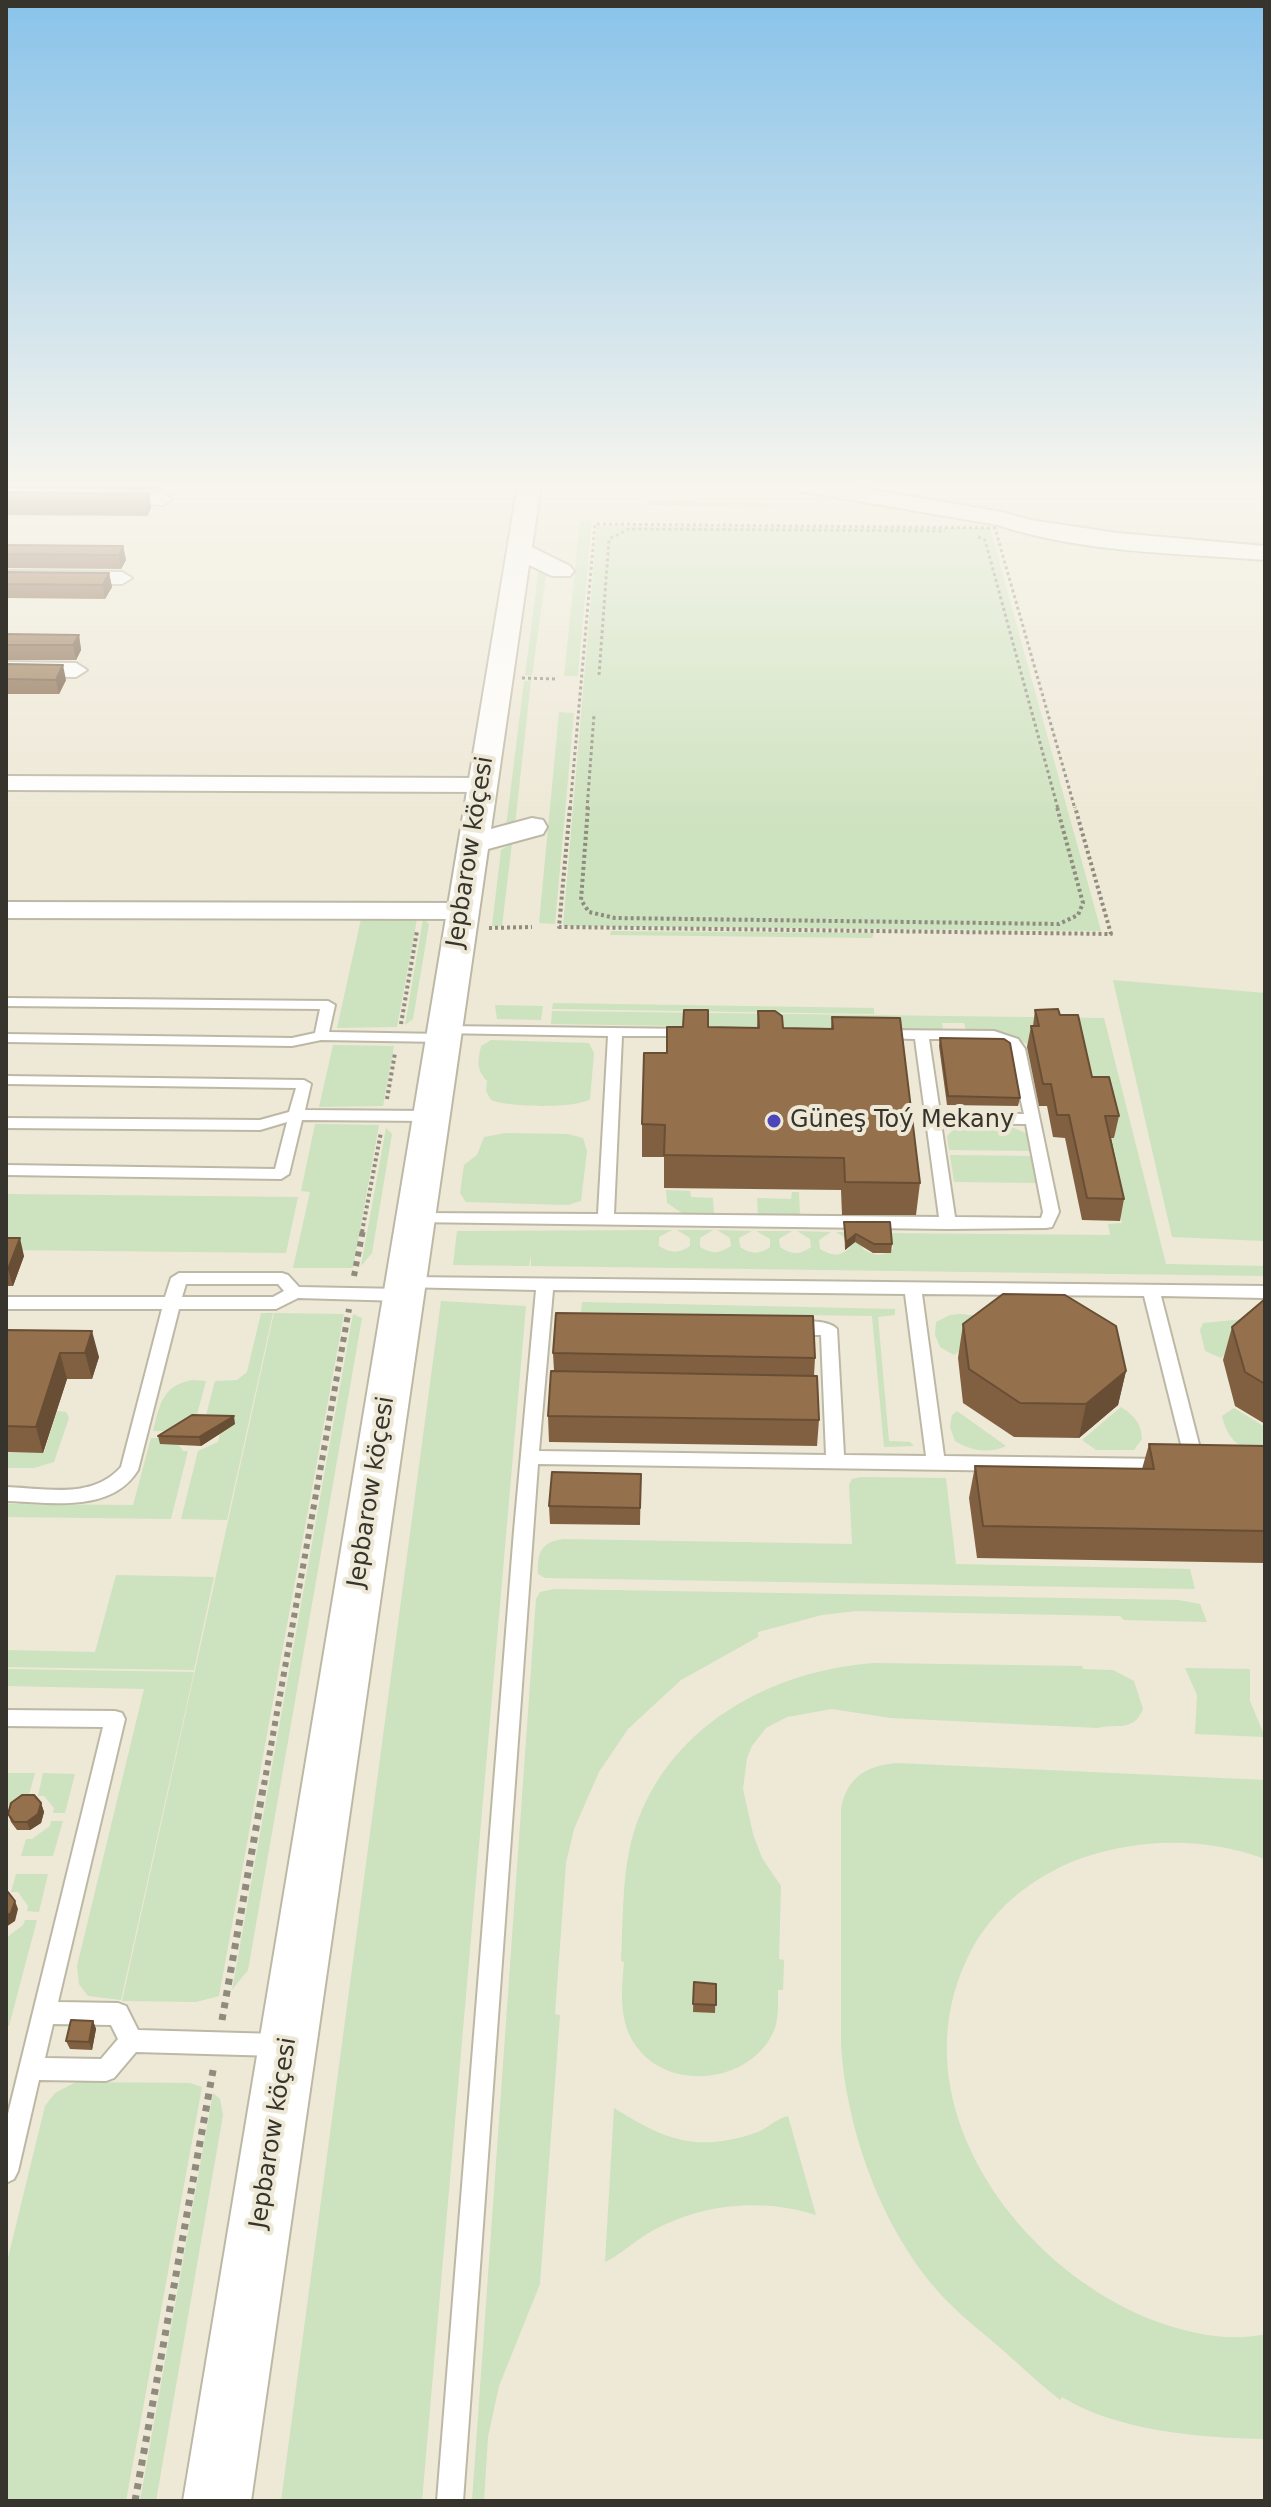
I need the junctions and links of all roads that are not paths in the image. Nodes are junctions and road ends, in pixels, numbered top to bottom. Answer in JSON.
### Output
{"nodes":[{"id":1,"x":511,"y":601,"type":"edge"},
{"id":2,"x":6,"y":669,"type":"edge"},
{"id":3,"x":76,"y":670,"type":"dead end"},
{"id":4,"x":6,"y":783,"type":"edge"},
{"id":5,"x":481,"y":785,"type":"junction"},
{"id":6,"x":532,"y":827,"type":"dead end"},
{"id":7,"x":472,"y":844,"type":"junction"},
{"id":8,"x":6,"y":910,"type":"edge"},
{"id":9,"x":442,"y":911,"type":"junction"},
{"id":10,"x":6,"y":1002,"type":"edge"},
{"id":11,"x":615,"y":1031,"type":"junction"},
{"id":12,"x":707,"y":1032,"type":"edge"},
{"id":13,"x":443,"y":1034,"type":"junction"},
{"id":14,"x":860,"y":1034,"type":"edge"},
{"id":15,"x":921,"y":1034,"type":"junction"},
{"id":16,"x":321,"y":1036,"type":"junction"},
{"id":17,"x":6,"y":1038,"type":"edge"},
{"id":18,"x":6,"y":1080,"type":"edge"},
{"id":19,"x":296,"y":1115,"type":"junction"},
{"id":20,"x":430,"y":1116,"type":"junction"},
{"id":21,"x":933,"y":1118,"type":"junction"},
{"id":22,"x":1032,"y":1119,"type":"junction"},
{"id":23,"x":6,"y":1123,"type":"edge"},
{"id":24,"x":6,"y":1170,"type":"edge"},
{"id":25,"x":414,"y":1218,"type":"junction"},
{"id":26,"x":606,"y":1220,"type":"junction"},
{"id":27,"x":948,"y":1224,"type":"junction"},
{"id":28,"x":545,"y":1285,"type":"junction"},
{"id":29,"x":403,"y":1289,"type":"junction"},
{"id":30,"x":913,"y":1289,"type":"junction"},
{"id":31,"x":1151,"y":1291,"type":"junction"},
{"id":32,"x":295,"y":1292,"type":"junction"},
{"id":33,"x":1265,"y":1292,"type":"edge"},
{"id":34,"x":6,"y":1303,"type":"edge"},
{"id":35,"x":172,"y":1303,"type":"junction"},
{"id":36,"x":781,"y":1329,"type":"edge"},
{"id":37,"x":530,"y":1457,"type":"junction"},
{"id":38,"x":835,"y":1461,"type":"junction"},
{"id":39,"x":936,"y":1463,"type":"junction"},
{"id":40,"x":6,"y":1494,"type":"edge"},
{"id":41,"x":6,"y":1718,"type":"edge"},
{"id":42,"x":43,"y":2013,"type":"junction"},
{"id":43,"x":131,"y":2041,"type":"junction"},
{"id":44,"x":287,"y":2046,"type":"junction"},
{"id":45,"x":30,"y":2069,"type":"junction"},
{"id":46,"x":6,"y":2171,"type":"edge"},
{"id":47,"x":217,"y":2501,"type":"edge"},
{"id":48,"x":450,"y":2501,"type":"edge"}],
"edges":[{"from":1,"to":5,"type":"street","name":"Jepbarow köçesi"},
{"from":2,"to":3,"type":"street"},
{"from":4,"to":5,"type":"street"},
{"from":5,"to":7,"type":"street","name":"Jepbarow köçesi"},
{"from":6,"to":7,"type":"street"},
{"from":7,"to":9,"type":"street","name":"Jepbarow köçesi"},
{"from":8,"to":9,"type":"street"},
{"from":9,"to":13,"type":"street","name":"Jepbarow köçesi"},
{"from":10,"to":16,"type":"lane"},
{"from":11,"to":12,"type":"lane"},
{"from":11,"to":13,"type":"lane"},
{"from":11,"to":26,"type":"lane"},
{"from":13,"to":16,"type":"lane"},
{"from":13,"to":20,"type":"street","name":"Jepbarow köçesi"},
{"from":14,"to":15,"type":"lane"},
{"from":15,"to":21,"type":"lane"},
{"from":15,"to":22,"type":"lane"},
{"from":16,"to":17,"type":"lane"},
{"from":18,"to":19,"type":"lane"},
{"from":19,"to":20,"type":"lane"},
{"from":19,"to":23,"type":"lane"},
{"from":19,"to":24,"type":"lane"},
{"from":20,"to":25,"type":"street","name":"Jepbarow köçesi"},
{"from":21,"to":22,"type":"lane"},
{"from":21,"to":27,"type":"lane"},
{"from":22,"to":27,"type":"lane"},
{"from":25,"to":26,"type":"lane"},
{"from":25,"to":29,"type":"street","name":"Jepbarow köçesi"},
{"from":26,"to":27,"type":"lane"},
{"from":28,"to":29,"type":"lane"},
{"from":28,"to":30,"type":"lane"},
{"from":28,"to":37,"type":"lane"},
{"from":29,"to":32,"type":"lane"},
{"from":29,"to":44,"type":"street","name":"Jepbarow köçesi"},
{"from":30,"to":31,"type":"lane"},
{"from":30,"to":39,"type":"lane"},
{"from":31,"to":33,"type":"lane"},
{"from":31,"to":39,"type":"lane"},
{"from":32,"to":35,"type":"lane"},
{"from":32,"to":35,"type":"lane"},
{"from":34,"to":35,"type":"lane"},
{"from":35,"to":40,"type":"lane"},
{"from":36,"to":38,"type":"lane"},
{"from":37,"to":38,"type":"lane"},
{"from":37,"to":48,"type":"lane"},
{"from":38,"to":39,"type":"lane"},
{"from":41,"to":42,"type":"lane"},
{"from":42,"to":43,"type":"lane"},
{"from":42,"to":45,"type":"lane"},
{"from":43,"to":44,"type":"lane"},
{"from":43,"to":45,"type":"lane"},
{"from":44,"to":47,"type":"street","name":"Jepbarow köçesi"},
{"from":45,"to":46,"type":"lane"}]}
